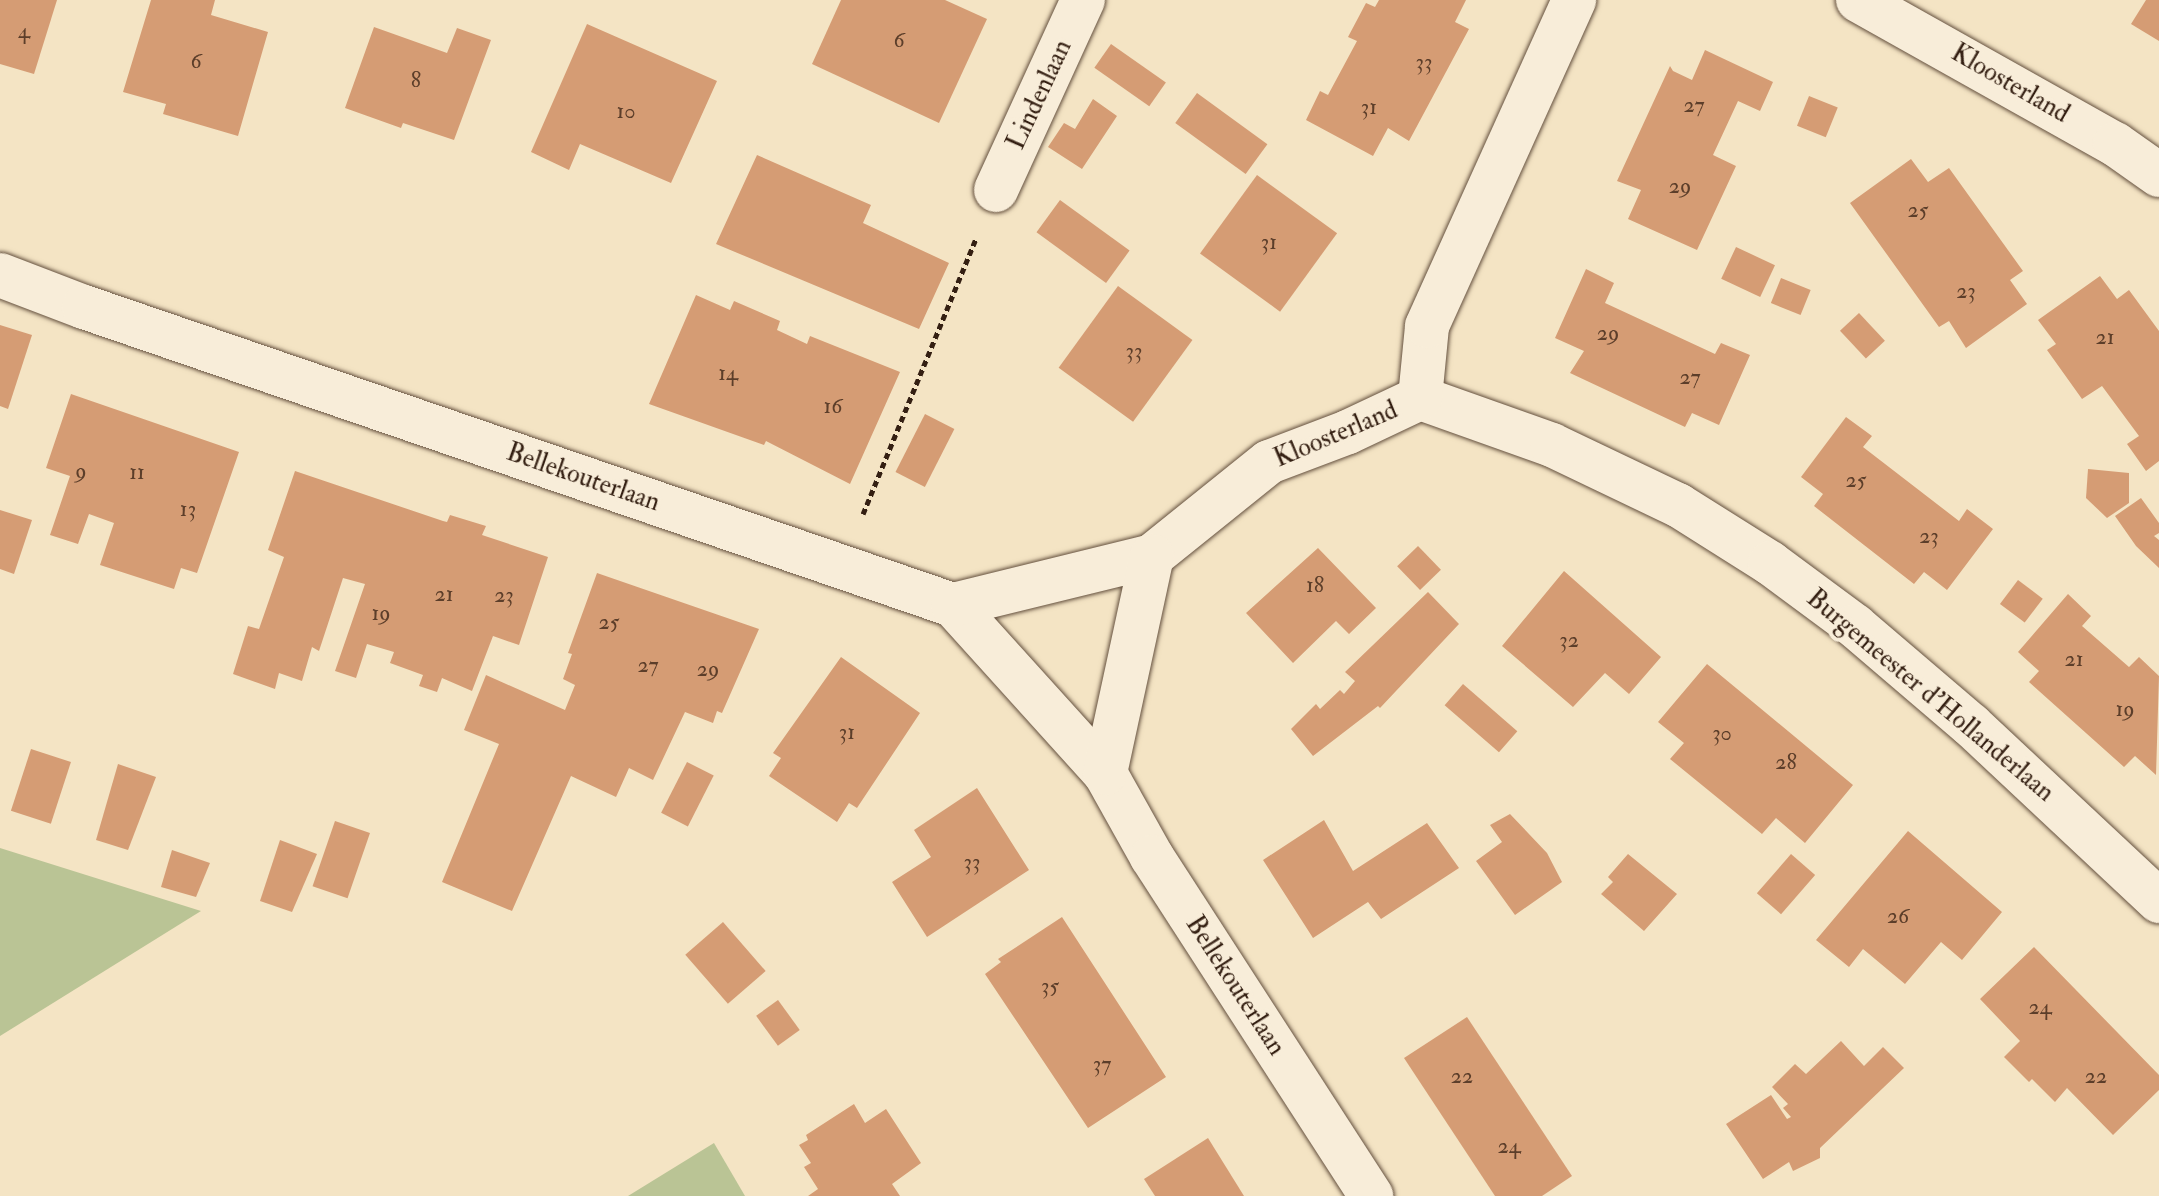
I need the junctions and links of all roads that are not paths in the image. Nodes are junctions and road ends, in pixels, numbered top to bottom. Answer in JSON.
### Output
{"nodes":[{"id":1,"x":1083,"y":0,"type":"edge"},
{"id":2,"x":1574,"y":0,"type":"edge"},
{"id":3,"x":1858,"y":0,"type":"edge"},
{"id":4,"x":2159,"y":175,"type":"edge"},
{"id":5,"x":996,"y":190,"type":"road end"},
{"id":6,"x":0,"y":275,"type":"edge"},
{"id":7,"x":1420,"y":398,"type":"junction"},
{"id":8,"x":1152,"y":556,"type":"junction"},
{"id":9,"x":953,"y":605,"type":"junction"},
{"id":10,"x":1105,"y":773,"type":"junction"},
{"id":11,"x":2159,"y":901,"type":"edge"},
{"id":12,"x":1371,"y":1196,"type":"edge"}],
"edges":[{"from":1,"to":5,"type":"street","name":"Lindenlaan"},
{"from":2,"to":7,"type":"street","name":"Kloosterland"},
{"from":3,"to":4,"type":"street","name":"Kloosterland"},
{"from":6,"to":9,"type":"street","name":"Bellekouterlaan"},
{"from":7,"to":8,"type":"street","name":"Kloosterland"},
{"from":7,"to":11,"type":"street","name":"Burgemeester d'Hollanderlaan"},
{"from":8,"to":9,"type":"street","name":"Kloosterland"},
{"from":8,"to":10,"type":"street"},
{"from":9,"to":10,"type":"street","name":"Bellekouterlaan"},
{"from":10,"to":12,"type":"street","name":"Bellekouterlaan"}]}
